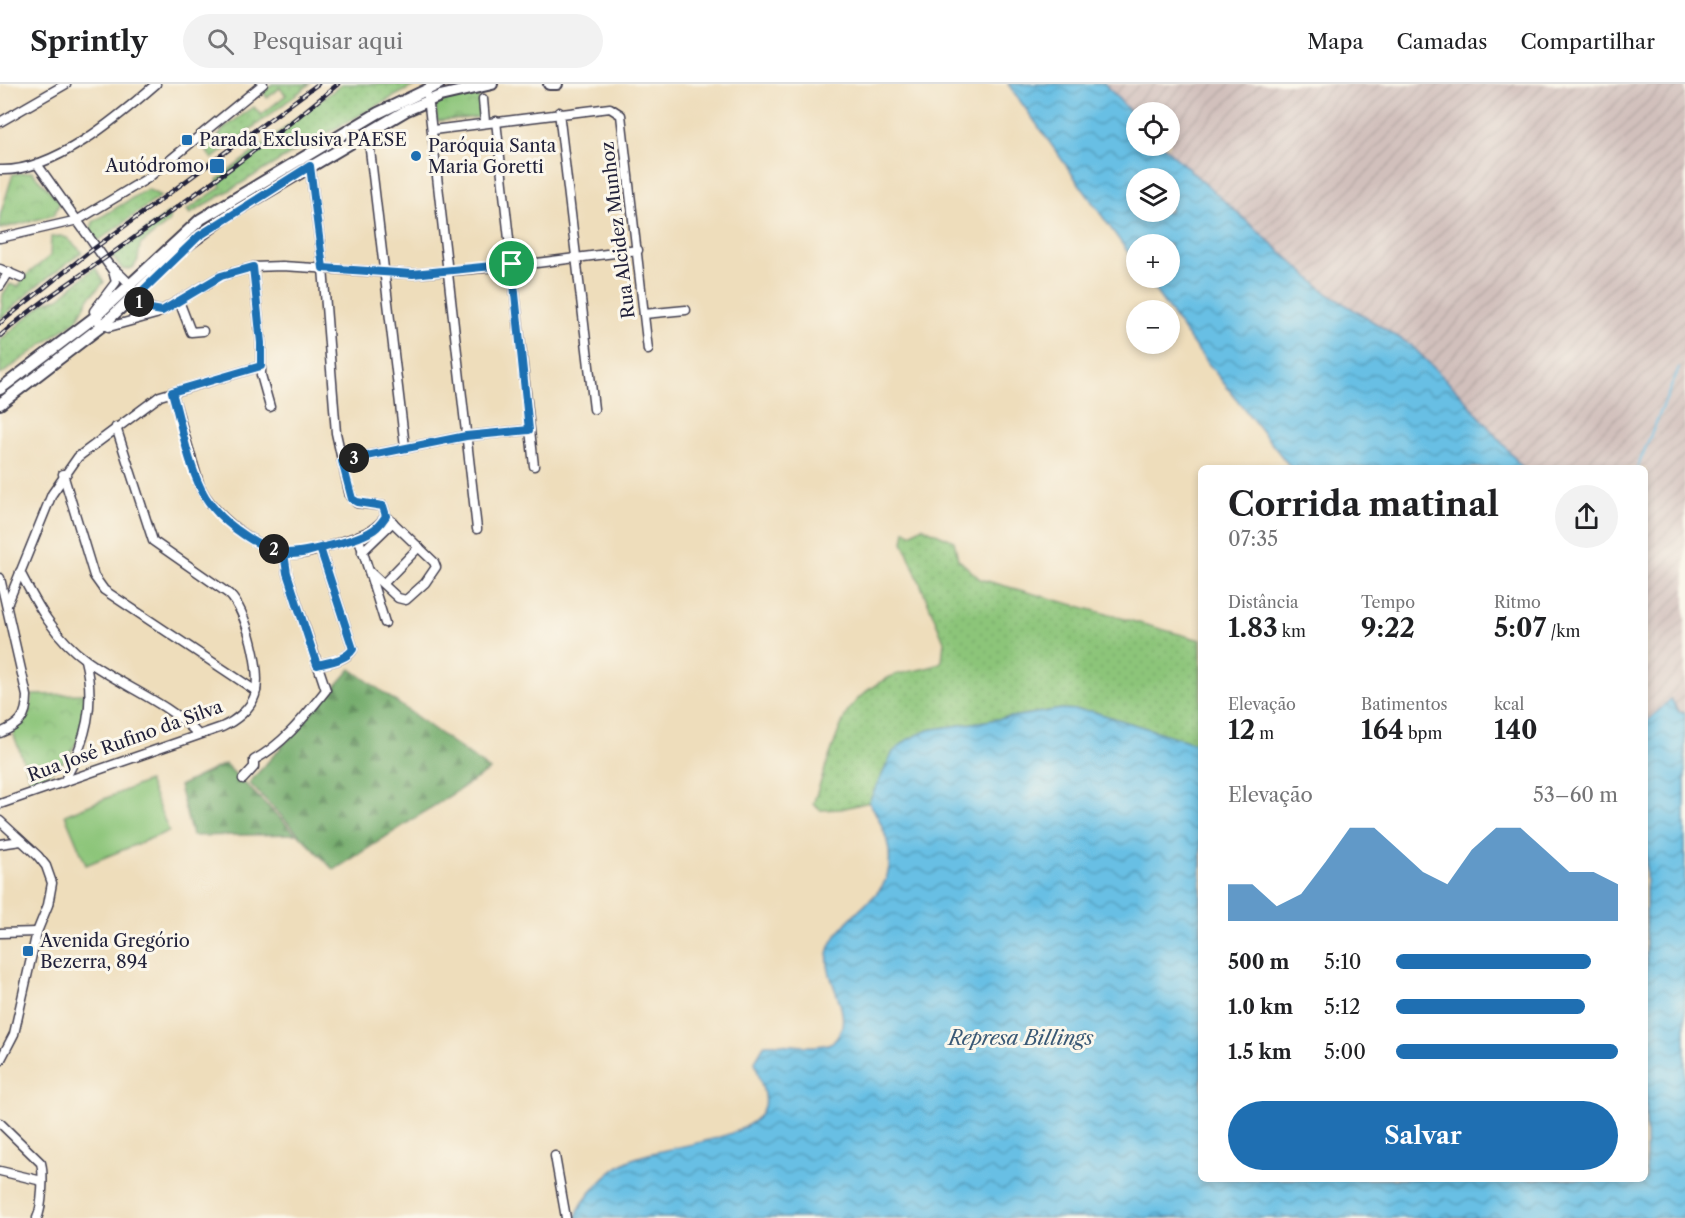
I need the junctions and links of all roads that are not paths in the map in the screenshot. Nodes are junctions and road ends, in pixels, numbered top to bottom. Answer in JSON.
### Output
{"nodes":[{"id":1,"x":66,"y":84,"type":"edge"},
{"id":2,"x":156,"y":84,"type":"edge"},
{"id":3,"x":263,"y":84,"type":"edge"},
{"id":4,"x":439,"y":84,"type":"edge"},
{"id":5,"x":492,"y":84,"type":"edge"},
{"id":6,"x":549,"y":84,"type":"edge"},
{"id":7,"x":557,"y":84,"type":"edge"},
{"id":8,"x":426,"y":88,"type":"junction"},
{"id":9,"x":483,"y":99,"type":"dead end"},
{"id":10,"x":429,"y":101,"type":"junction"},
{"id":11,"x":559,"y":112,"type":"junction"},
{"id":12,"x":378,"y":114,"type":"junction"},
{"id":13,"x":496,"y":121,"type":"junction"},
{"id":14,"x":0,"y":122,"type":"edge"},
{"id":15,"x":485,"y":122,"type":"junction"},
{"id":16,"x":433,"y":130,"type":"junction"},
{"id":17,"x":369,"y":133,"type":"junction"},
{"id":18,"x":37,"y":164,"type":"junction"},
{"id":19,"x":310,"y":166,"type":"junction"},
{"id":20,"x":0,"y":170,"type":"edge"},
{"id":21,"x":78,"y":220,"type":"junction"},
{"id":22,"x":0,"y":238,"type":"edge"},
{"id":23,"x":638,"y":250,"type":"junction"},
{"id":24,"x":575,"y":258,"type":"junction"},
{"id":25,"x":512,"y":264,"type":"junction"},
{"id":26,"x":109,"y":265,"type":"junction"},
{"id":27,"x":253,"y":267,"type":"junction"},
{"id":28,"x":323,"y":268,"type":"junction"},
{"id":29,"x":4,"y":271,"type":"edge"},
{"id":30,"x":449,"y":272,"type":"junction"},
{"id":31,"x":384,"y":273,"type":"junction"},
{"id":32,"x":21,"y":278,"type":"dead end"},
{"id":33,"x":0,"y":286,"type":"edge"},
{"id":34,"x":136,"y":296,"type":"junction"},
{"id":35,"x":179,"y":301,"type":"junction"},
{"id":36,"x":686,"y":310,"type":"dead end"},
{"id":37,"x":162,"y":311,"type":"junction"},
{"id":38,"x":644,"y":314,"type":"junction"},
{"id":39,"x":95,"y":317,"type":"junction"},
{"id":40,"x":127,"y":324,"type":"junction"},
{"id":41,"x":103,"y":325,"type":"junction"},
{"id":42,"x":203,"y":331,"type":"dead end"},
{"id":43,"x":648,"y":350,"type":"dead end"},
{"id":44,"x":261,"y":366,"type":"junction"},
{"id":45,"x":0,"y":389,"type":"edge"},
{"id":46,"x":172,"y":392,"type":"junction"},
{"id":47,"x":0,"y":404,"type":"edge"},
{"id":48,"x":270,"y":407,"type":"dead end"},
{"id":49,"x":594,"y":409,"type":"dead end"},
{"id":50,"x":116,"y":427,"type":"junction"},
{"id":51,"x":529,"y":430,"type":"junction"},
{"id":52,"x":466,"y":436,"type":"junction"},
{"id":53,"x":405,"y":447,"type":"junction"},
{"id":54,"x":342,"y":461,"type":"junction"},
{"id":55,"x":534,"y":466,"type":"dead end"},
{"id":56,"x":63,"y":474,"type":"junction"},
{"id":57,"x":390,"y":519,"type":"junction"},
{"id":58,"x":477,"y":529,"type":"dead end"},
{"id":59,"x":358,"y":536,"type":"junction"},
{"id":60,"x":419,"y":547,"type":"junction"},
{"id":61,"x":320,"y":548,"type":"junction"},
{"id":62,"x":362,"y":552,"type":"junction"},
{"id":63,"x":284,"y":553,"type":"junction"},
{"id":64,"x":369,"y":571,"type":"junction"},
{"id":65,"x":20,"y":572,"type":"junction"},
{"id":66,"x":0,"y":578,"type":"edge"},
{"id":67,"x":383,"y":584,"type":"junction"},
{"id":68,"x":7,"y":605,"type":"junction"},
{"id":69,"x":385,"y":623,"type":"dead end"},
{"id":70,"x":85,"y":660,"type":"junction"},
{"id":71,"x":317,"y":665,"type":"junction"},
{"id":72,"x":256,"y":691,"type":"junction"},
{"id":73,"x":0,"y":733,"type":"edge"},
{"id":74,"x":198,"y":734,"type":"junction"},
{"id":75,"x":243,"y":779,"type":"dead end"},
{"id":76,"x":65,"y":780,"type":"junction"},
{"id":77,"x":0,"y":804,"type":"edge"},
{"id":78,"x":0,"y":821,"type":"edge"},
{"id":79,"x":21,"y":841,"type":"junction"},
{"id":80,"x":0,"y":844,"type":"edge"},
{"id":81,"x":37,"y":932,"type":"junction"},
{"id":82,"x":0,"y":933,"type":"edge"},
{"id":83,"x":0,"y":1061,"type":"edge"},
{"id":84,"x":0,"y":1123,"type":"edge"},
{"id":85,"x":555,"y":1156,"type":"dead end"},
{"id":86,"x":0,"y":1171,"type":"edge"},
{"id":87,"x":42,"y":1181,"type":"junction"},
{"id":88,"x":38,"y":1218,"type":"edge"},
{"id":89,"x":566,"y":1218,"type":"edge"}],
"edges":[{"from":1,"to":14,"type":"street"},
{"from":2,"to":18,"type":"street"},
{"from":3,"to":21,"type":"street"},
{"from":4,"to":8,"type":"main road"},
{"from":5,"to":10,"type":"main road"},
{"from":6,"to":7,"type":"main road"},
{"from":8,"to":10,"type":"street"},
{"from":8,"to":12,"type":"main road"},
{"from":9,"to":15,"type":"street"},
{"from":10,"to":16,"type":"street"},
{"from":10,"to":17,"type":"main road"},
{"from":11,"to":13,"type":"street"},
{"from":11,"to":23,"type":"street","name":"Rua Alcidez Munhoz"},
{"from":11,"to":24,"type":"street"},
{"from":12,"to":17,"type":"main road"},
{"from":12,"to":34,"type":"main road"},
{"from":13,"to":15,"type":"street"},
{"from":13,"to":25,"type":"street"},
{"from":15,"to":16,"type":"street"},
{"from":16,"to":30,"type":"street"},
{"from":17,"to":19,"type":"main road"},
{"from":17,"to":31,"type":"street"},
{"from":18,"to":20,"type":"street"},
{"from":18,"to":21,"type":"street"},
{"from":19,"to":28,"type":"street"},
{"from":19,"to":34,"type":"main road"},
{"from":21,"to":22,"type":"street"},
{"from":21,"to":26,"type":"street"},
{"from":23,"to":24,"type":"street"},
{"from":23,"to":38,"type":"street","name":"Rua Alcidez Munhoz"},
{"from":24,"to":25,"type":"street"},
{"from":24,"to":49,"type":"street"},
{"from":25,"to":30,"type":"street"},
{"from":25,"to":51,"type":"street"},
{"from":26,"to":34,"type":"street"},
{"from":26,"to":39,"type":"street"},
{"from":27,"to":28,"type":"street"},
{"from":27,"to":35,"type":"street"},
{"from":27,"to":44,"type":"street"},
{"from":28,"to":31,"type":"street"},
{"from":28,"to":54,"type":"street"},
{"from":29,"to":32,"type":"street"},
{"from":29,"to":33,"type":"street"},
{"from":30,"to":31,"type":"street"},
{"from":30,"to":52,"type":"street"},
{"from":31,"to":53,"type":"street"},
{"from":34,"to":37,"type":"street"},
{"from":34,"to":39,"type":"main road"},
{"from":34,"to":40,"type":"street"},
{"from":34,"to":41,"type":"main road"},
{"from":35,"to":37,"type":"street"},
{"from":35,"to":42,"type":"street"},
{"from":36,"to":38,"type":"street"},
{"from":37,"to":40,"type":"street"},
{"from":38,"to":43,"type":"street","name":"Rua Alcidez Munhoz"},
{"from":39,"to":41,"type":"street"},
{"from":39,"to":45,"type":"main road"},
{"from":40,"to":41,"type":"street"},
{"from":41,"to":47,"type":"main road"},
{"from":44,"to":46,"type":"street"},
{"from":44,"to":48,"type":"street"},
{"from":46,"to":50,"type":"street"},
{"from":46,"to":63,"type":"street"},
{"from":50,"to":56,"type":"street"},
{"from":50,"to":72,"type":"street"},
{"from":51,"to":52,"type":"street"},
{"from":51,"to":55,"type":"street"},
{"from":52,"to":53,"type":"street"},
{"from":52,"to":58,"type":"street"},
{"from":53,"to":54,"type":"street"},
{"from":54,"to":57,"type":"street"},
{"from":56,"to":65,"type":"street"},
{"from":56,"to":72,"type":"street"},
{"from":57,"to":59,"type":"street"},
{"from":57,"to":60,"type":"street"},
{"from":57,"to":62,"type":"street"},
{"from":59,"to":61,"type":"street"},
{"from":59,"to":62,"type":"street"},
{"from":60,"to":67,"type":"street"},
{"from":60,"to":67,"type":"street"},
{"from":61,"to":63,"type":"street"},
{"from":61,"to":71,"type":"street"},
{"from":62,"to":64,"type":"street"},
{"from":63,"to":71,"type":"street"},
{"from":64,"to":67,"type":"street"},
{"from":64,"to":69,"type":"street"},
{"from":65,"to":68,"type":"street"},
{"from":65,"to":70,"type":"street"},
{"from":66,"to":68,"type":"street"},
{"from":68,"to":73,"type":"street"},
{"from":70,"to":74,"type":"street"},
{"from":70,"to":76,"type":"street"},
{"from":71,"to":75,"type":"street"},
{"from":72,"to":74,"type":"street","name":"Rua José Rufino da Silva"},
{"from":74,"to":76,"type":"street","name":"Rua José Rufino da Silva"},
{"from":76,"to":77,"type":"street","name":"Rua José Rufino da Silva"},
{"from":78,"to":79,"type":"street"},
{"from":79,"to":80,"type":"street"},
{"from":79,"to":81,"type":"street"},
{"from":81,"to":82,"type":"street"},
{"from":81,"to":83,"type":"street"},
{"from":84,"to":87,"type":"street"},
{"from":85,"to":89,"type":"street"},
{"from":86,"to":87,"type":"street"},
{"from":87,"to":88,"type":"street"}]}
